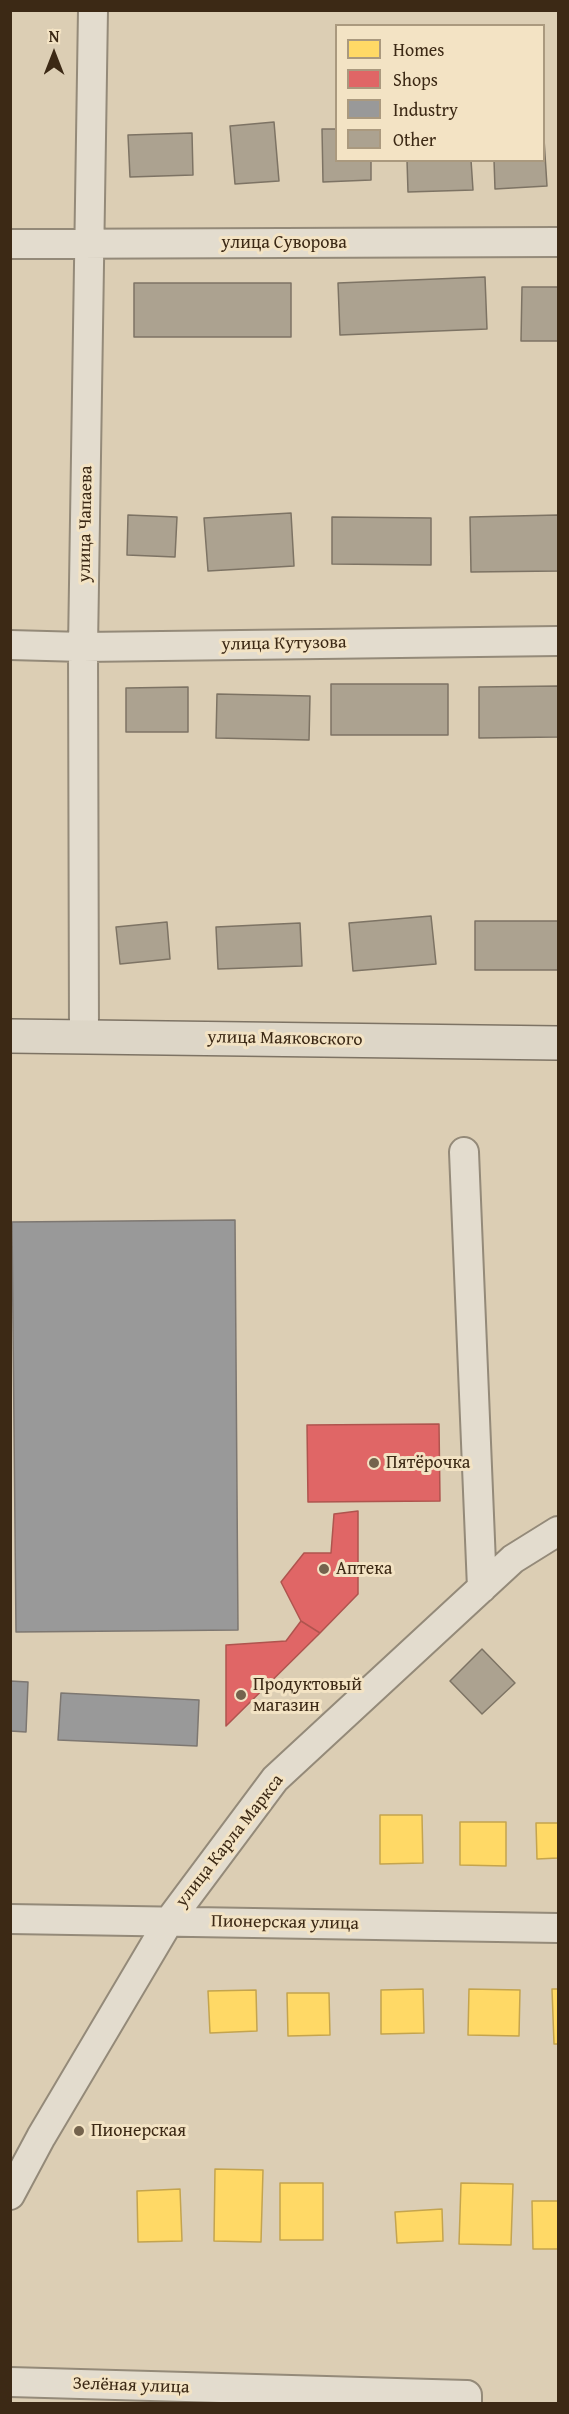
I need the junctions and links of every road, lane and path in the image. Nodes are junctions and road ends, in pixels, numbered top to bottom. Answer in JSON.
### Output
{"nodes":[{"id":1,"x":93,"y":10,"type":"edge"},
{"id":2,"x":558,"y":242,"type":"edge"},
{"id":3,"x":10,"y":244,"type":"edge"},
{"id":4,"x":91,"y":244,"type":"junction"},
{"id":5,"x":558,"y":641,"type":"edge"},
{"id":6,"x":10,"y":645,"type":"edge"},
{"id":7,"x":83,"y":647,"type":"junction"},
{"id":8,"x":10,"y":1036,"type":"edge"},
{"id":9,"x":84,"y":1037,"type":"junction"},
{"id":10,"x":558,"y":1043,"type":"edge"},
{"id":11,"x":464,"y":1152,"type":"dead end"},
{"id":12,"x":558,"y":1530,"type":"edge"},
{"id":13,"x":482,"y":1588,"type":"junction"},
{"id":14,"x":10,"y":1919,"type":"edge"},
{"id":15,"x":169,"y":1921,"type":"junction"},
{"id":16,"x":558,"y":1928,"type":"edge"},
{"id":17,"x":10,"y":2195,"type":"edge"},
{"id":18,"x":10,"y":2382,"type":"edge"},
{"id":19,"x":467,"y":2399,"type":"edge"}],
"edges":[{"from":1,"to":4,"type":"street","name":"улица Чапаева"},
{"from":2,"to":4,"type":"street","name":"улица Суворова"},
{"from":3,"to":4,"type":"street","name":"улица Суворова"},
{"from":4,"to":7,"type":"street","name":"улица Чапаева"},
{"from":5,"to":7,"type":"street","name":"улица Кутузова"},
{"from":6,"to":7,"type":"street","name":"улица Кутузова"},
{"from":7,"to":9,"type":"street","name":"улица Чапаева"},
{"from":8,"to":9,"type":"main road","name":"улица Маяковского"},
{"from":9,"to":10,"type":"main road","name":"улица Маяковского"},
{"from":11,"to":13,"type":"street"},
{"from":12,"to":13,"type":"street","name":"улица Карла Маркса"},
{"from":13,"to":15,"type":"street","name":"улица Карла Маркса"},
{"from":14,"to":15,"type":"street","name":"Пионерская улица"},
{"from":15,"to":16,"type":"street","name":"Пионерская улица"},
{"from":15,"to":17,"type":"street","name":"улица Карла Маркса"},
{"from":18,"to":19,"type":"street","name":"Зелёная улица"}]}
